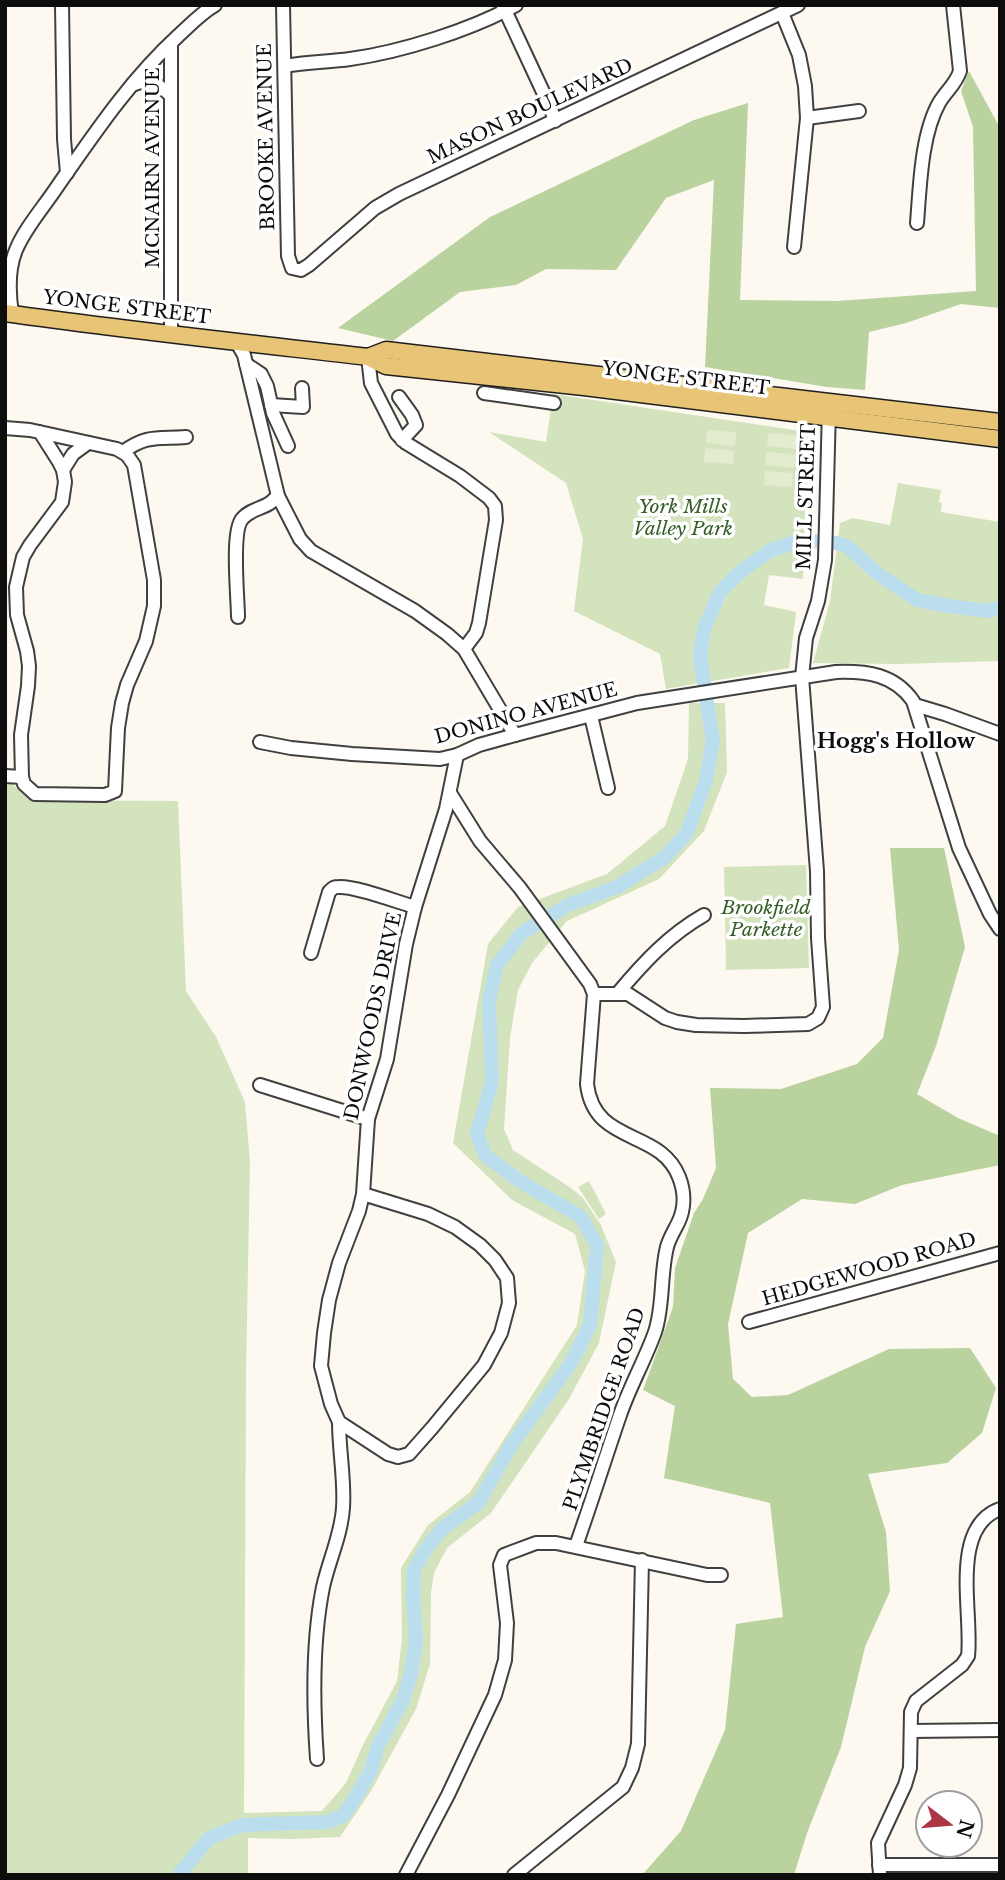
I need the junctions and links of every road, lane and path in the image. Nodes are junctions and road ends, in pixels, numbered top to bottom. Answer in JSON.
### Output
{"nodes":[{"id":1,"x":62,"y":5,"type":"edge"},
{"id":2,"x":283,"y":5,"type":"edge"},
{"id":3,"x":798,"y":5,"type":"edge"},
{"id":4,"x":953,"y":5,"type":"edge"},
{"id":5,"x":214,"y":6,"type":"edge"},
{"id":6,"x":508,"y":7,"type":"edge"},
{"id":7,"x":782,"y":13,"type":"junction"},
{"id":8,"x":171,"y":43,"type":"junction"},
{"id":9,"x":285,"y":66,"type":"junction"},
{"id":10,"x":132,"y":85,"type":"junction"},
{"id":11,"x":171,"y":96,"type":"junction"},
{"id":12,"x":859,"y":111,"type":"dead end"},
{"id":13,"x":807,"y":118,"type":"junction"},
{"id":14,"x":555,"y":121,"type":"junction"},
{"id":15,"x":64,"y":131,"type":"junction"},
{"id":16,"x":91,"y":138,"type":"junction"},
{"id":17,"x":67,"y":173,"type":"junction"},
{"id":18,"x":917,"y":223,"type":"dead end"},
{"id":19,"x":794,"y":247,"type":"dead end"},
{"id":20,"x":292,"y":268,"type":"joint"},
{"id":21,"x":8,"y":314,"type":"edge"},
{"id":22,"x":171,"y":335,"type":"junction"},
{"id":23,"x":236,"y":341,"type":"junction"},
{"id":24,"x":369,"y":357,"type":"junction"},
{"id":25,"x":246,"y":364,"type":"junction"},
{"id":26,"x":533,"y":374,"type":"junction"},
{"id":27,"x":302,"y":388,"type":"dead end"},
{"id":28,"x":484,"y":393,"type":"dead end"},
{"id":29,"x":399,"y":397,"type":"dead end"},
{"id":30,"x":531,"y":400,"type":"junction"},
{"id":31,"x":554,"y":402,"type":"dead end"},
{"id":32,"x":271,"y":405,"type":"junction"},
{"id":33,"x":829,"y":409,"type":"junction"},
{"id":34,"x":1000,"y":422,"type":"edge"},
{"id":35,"x":5,"y":428,"type":"edge"},
{"id":36,"x":40,"y":432,"type":"junction"},
{"id":37,"x":186,"y":437,"type":"dead end"},
{"id":38,"x":1000,"y":439,"type":"edge"},
{"id":39,"x":402,"y":440,"type":"junction"},
{"id":40,"x":88,"y":443,"type":"junction"},
{"id":41,"x":288,"y":446,"type":"dead end"},
{"id":42,"x":124,"y":452,"type":"junction"},
{"id":43,"x":63,"y":470,"type":"junction"},
{"id":44,"x":278,"y":496,"type":"junction"},
{"id":45,"x":238,"y":617,"type":"dead end"},
{"id":46,"x":464,"y":649,"type":"junction"},
{"id":47,"x":802,"y":677,"type":"junction"},
{"id":48,"x":915,"y":705,"type":"junction"},
{"id":49,"x":591,"y":716,"type":"junction"},
{"id":50,"x":1000,"y":734,"type":"edge"},
{"id":51,"x":515,"y":735,"type":"junction"},
{"id":52,"x":260,"y":742,"type":"dead end"},
{"id":53,"x":457,"y":755,"type":"junction"},
{"id":54,"x":5,"y":776,"type":"edge"},
{"id":55,"x":22,"y":777,"type":"junction"},
{"id":56,"x":608,"y":788,"type":"dead end"},
{"id":57,"x":450,"y":793,"type":"junction"},
{"id":58,"x":415,"y":907,"type":"junction"},
{"id":59,"x":704,"y":915,"type":"dead end"},
{"id":60,"x":1000,"y":929,"type":"edge"},
{"id":61,"x":311,"y":953,"type":"dead end"},
{"id":62,"x":594,"y":993,"type":"junction"},
{"id":63,"x":618,"y":993,"type":"junction"},
{"id":64,"x":260,"y":1085,"type":"dead end"},
{"id":65,"x":369,"y":1119,"type":"junction"},
{"id":66,"x":363,"y":1194,"type":"junction"},
{"id":67,"x":1000,"y":1253,"type":"edge"},
{"id":68,"x":750,"y":1322,"type":"dead end"},
{"id":69,"x":340,"y":1422,"type":"junction"},
{"id":70,"x":1000,"y":1508,"type":"edge"},
{"id":71,"x":576,"y":1546,"type":"junction"},
{"id":72,"x":642,"y":1560,"type":"junction"},
{"id":73,"x":721,"y":1575,"type":"dead end"},
{"id":74,"x":1000,"y":1730,"type":"edge"},
{"id":75,"x":911,"y":1731,"type":"junction"},
{"id":76,"x":317,"y":1759,"type":"dead end"},
{"id":77,"x":1000,"y":1865,"type":"edge"},
{"id":78,"x":880,"y":1870,"type":"edge"},
{"id":79,"x":406,"y":1875,"type":"edge"},
{"id":80,"x":514,"y":1875,"type":"edge"}],
"edges":[{"from":1,"to":15,"type":"street"},
{"from":2,"to":9,"type":"street","name":"BROOKE AVENUE"},
{"from":3,"to":7,"type":"street","name":"MASON BOULEVARD"},
{"from":4,"to":18,"type":"street"},
{"from":5,"to":8,"type":"street"},
{"from":6,"to":9,"type":"street"},
{"from":6,"to":14,"type":"street"},
{"from":7,"to":13,"type":"street"},
{"from":7,"to":14,"type":"street","name":"MASON BOULEVARD"},
{"from":8,"to":10,"type":"street"},
{"from":8,"to":11,"type":"street","name":"MCNAIRN AVENUE"},
{"from":9,"to":20,"type":"street","name":"BROOKE AVENUE"},
{"from":10,"to":11,"type":"street"},
{"from":10,"to":16,"type":"street"},
{"from":11,"to":22,"type":"street","name":"MCNAIRN AVENUE"},
{"from":12,"to":13,"type":"street"},
{"from":13,"to":19,"type":"street"},
{"from":14,"to":20,"type":"street","name":"MASON BOULEVARD"},
{"from":15,"to":16,"type":"street"},
{"from":15,"to":17,"type":"street"},
{"from":16,"to":17,"type":"street"},
{"from":17,"to":21,"type":"street"},
{"from":21,"to":22,"type":"main road","name":"YONGE STREET"},
{"from":22,"to":23,"type":"main road","name":"YONGE STREET"},
{"from":23,"to":24,"type":"main road","name":"YONGE STREET"},
{"from":23,"to":25,"type":"street"},
{"from":24,"to":26,"type":"main road","name":"YONGE STREET"},
{"from":24,"to":39,"type":"street"},
{"from":25,"to":32,"type":"street"},
{"from":25,"to":44,"type":"street"},
{"from":26,"to":30,"type":"street"},
{"from":26,"to":33,"type":"main road","name":"YONGE STREET"},
{"from":27,"to":32,"type":"street"},
{"from":28,"to":30,"type":"street"},
{"from":29,"to":39,"type":"street"},
{"from":30,"to":31,"type":"street"},
{"from":32,"to":41,"type":"street"},
{"from":33,"to":34,"type":"main road","name":"YONGE STREET"},
{"from":33,"to":38,"type":"main road","name":"YONGE STREET"},
{"from":33,"to":47,"type":"street","name":"MILL STREET"},
{"from":35,"to":36,"type":"street"},
{"from":36,"to":40,"type":"street"},
{"from":36,"to":43,"type":"street"},
{"from":37,"to":42,"type":"street"},
{"from":39,"to":46,"type":"street"},
{"from":40,"to":42,"type":"street"},
{"from":40,"to":43,"type":"street"},
{"from":42,"to":55,"type":"street"},
{"from":43,"to":55,"type":"street"},
{"from":44,"to":45,"type":"street"},
{"from":44,"to":46,"type":"street"},
{"from":46,"to":51,"type":"street"},
{"from":47,"to":48,"type":"street","name":"DONINO AVENUE"},
{"from":47,"to":49,"type":"street","name":"DONINO AVENUE"},
{"from":47,"to":63,"type":"street","name":"MILL STREET"},
{"from":48,"to":50,"type":"street"},
{"from":48,"to":60,"type":"street"},
{"from":49,"to":51,"type":"street","name":"DONINO AVENUE"},
{"from":49,"to":56,"type":"street"},
{"from":51,"to":53,"type":"street","name":"DONINO AVENUE"},
{"from":52,"to":53,"type":"street","name":"DONINO AVENUE"},
{"from":53,"to":57,"type":"street","name":"DONWOODS DRIVE"},
{"from":54,"to":55,"type":"street"},
{"from":57,"to":58,"type":"street","name":"DONWOODS DRIVE"},
{"from":57,"to":62,"type":"street"},
{"from":58,"to":61,"type":"street"},
{"from":58,"to":65,"type":"street","name":"DONWOODS DRIVE"},
{"from":59,"to":63,"type":"street"},
{"from":62,"to":63,"type":"street"},
{"from":62,"to":71,"type":"street","name":"PLYMBRIDGE ROAD"},
{"from":64,"to":65,"type":"street"},
{"from":65,"to":66,"type":"street","name":"DONWOODS DRIVE"},
{"from":66,"to":69,"type":"street","name":"DONWOODS DRIVE"},
{"from":66,"to":69,"type":"street"},
{"from":67,"to":68,"type":"street","name":"HEDGEWOOD ROAD"},
{"from":69,"to":76,"type":"street","name":"DONWOODS DRIVE"},
{"from":70,"to":75,"type":"street"},
{"from":71,"to":72,"type":"street"},
{"from":71,"to":79,"type":"street"},
{"from":72,"to":73,"type":"street"},
{"from":72,"to":80,"type":"street"},
{"from":74,"to":75,"type":"street"},
{"from":75,"to":78,"type":"street"},
{"from":77,"to":78,"type":"street"}]}
